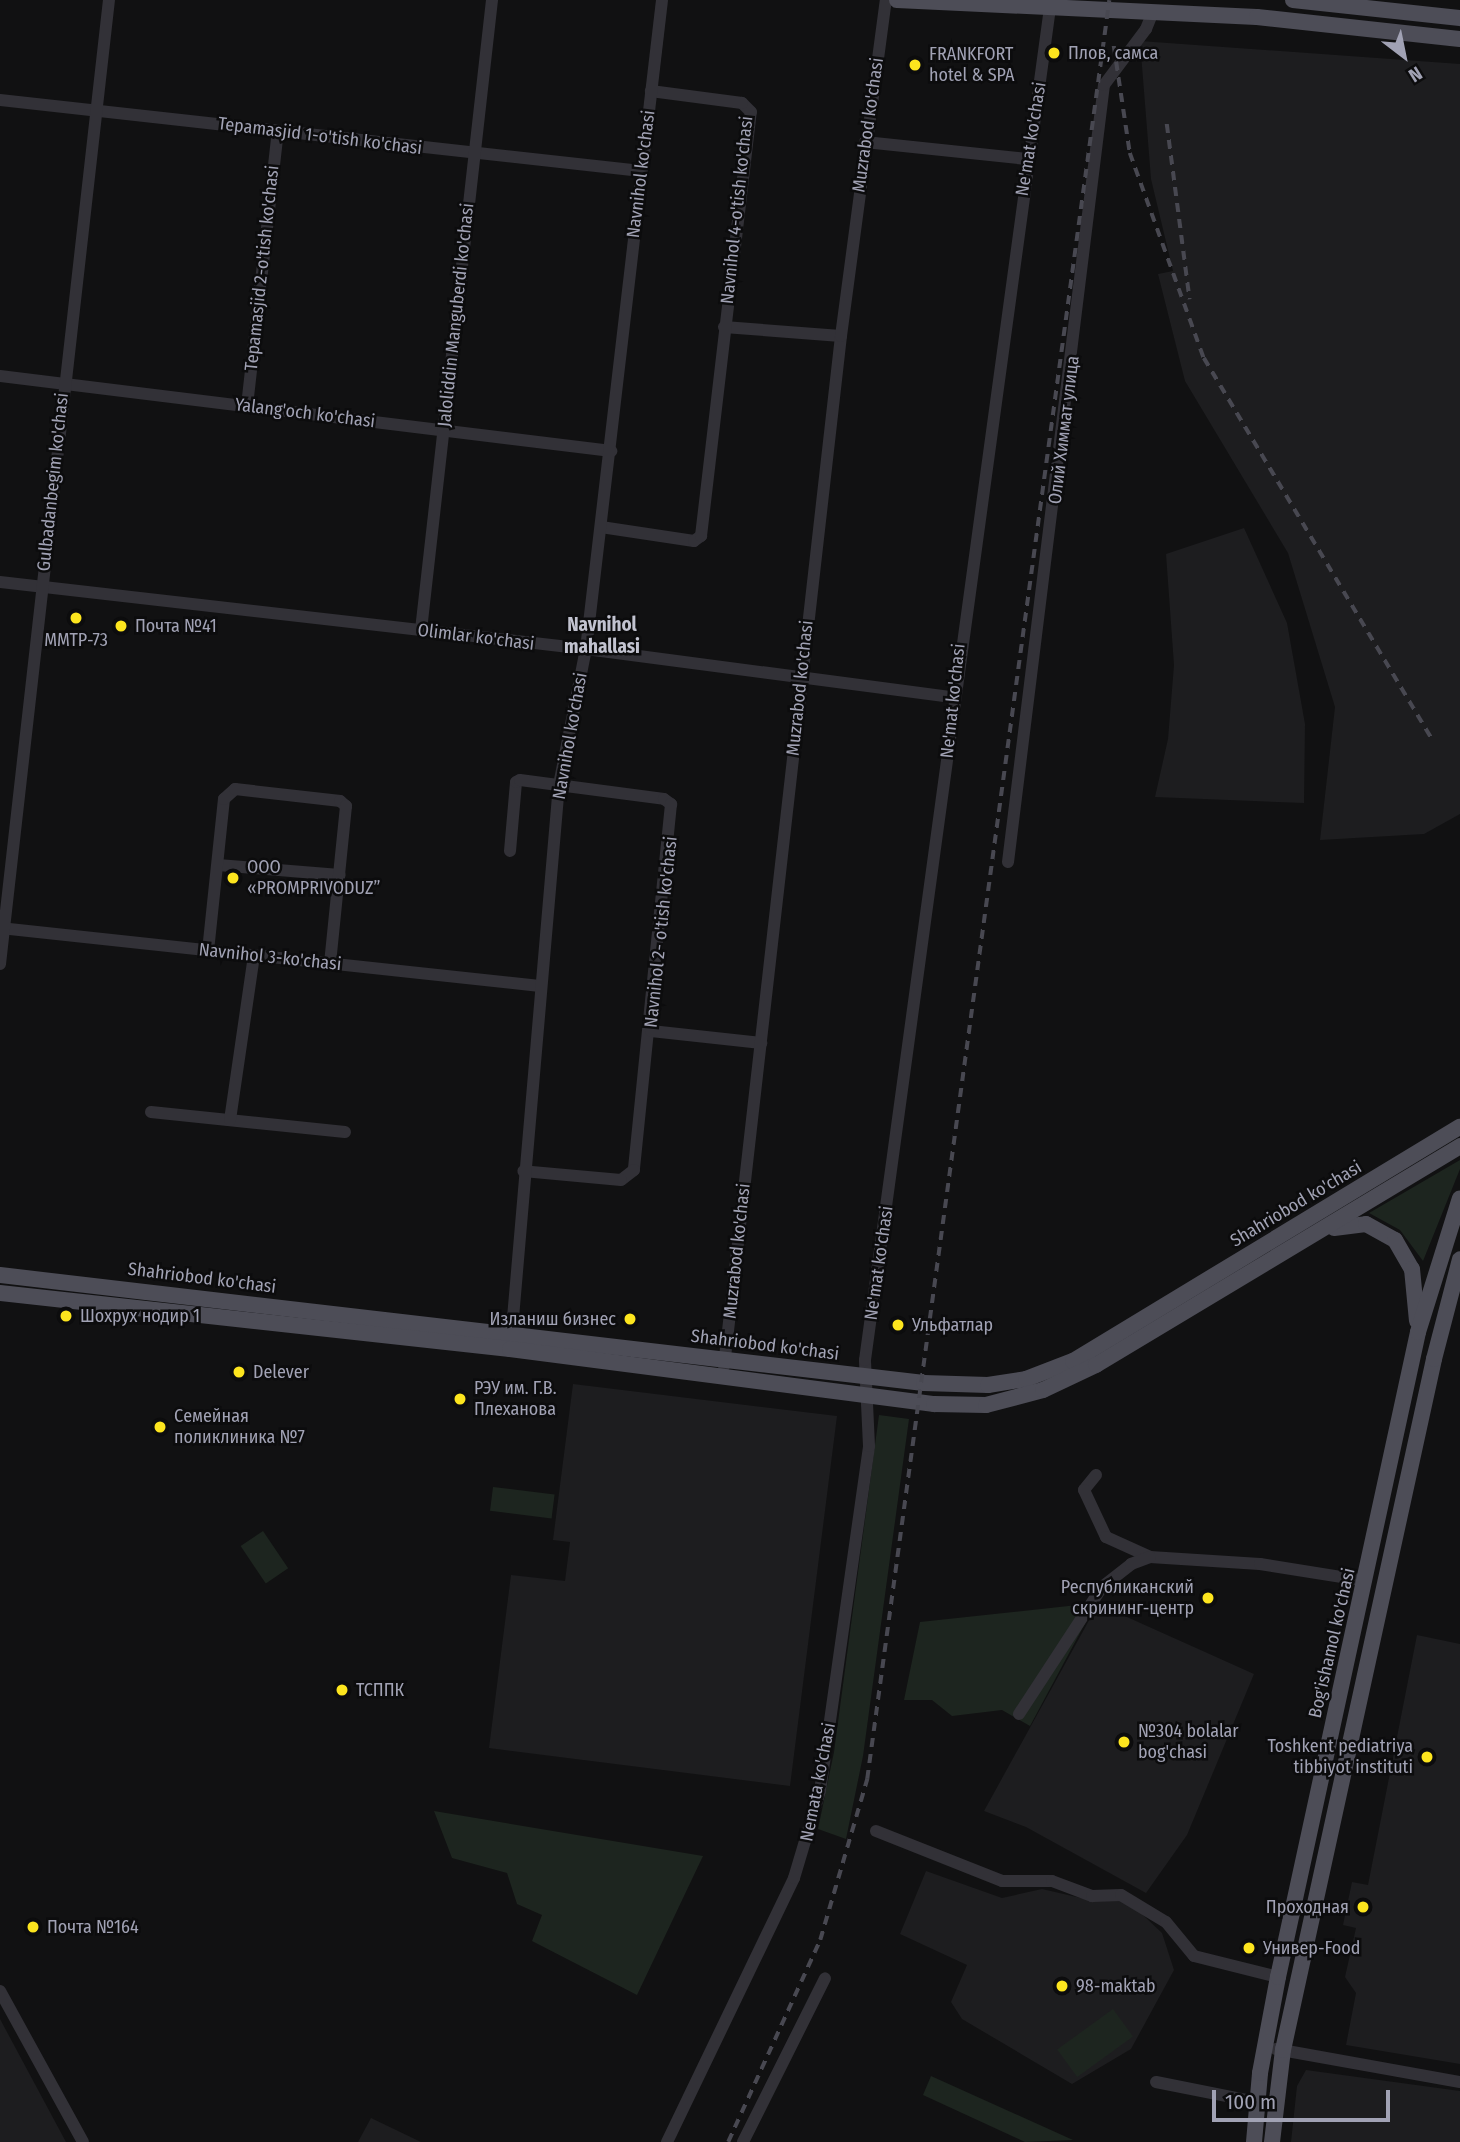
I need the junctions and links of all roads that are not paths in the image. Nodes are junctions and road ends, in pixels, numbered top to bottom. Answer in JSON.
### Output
{"nodes":[{"id":1,"x":109,"y":0,"type":"edge"},
{"id":2,"x":492,"y":0,"type":"edge"},
{"id":3,"x":663,"y":0,"type":"edge"},
{"id":4,"x":886,"y":0,"type":"edge"},
{"id":5,"x":897,"y":0,"type":"edge"},
{"id":6,"x":1293,"y":0,"type":"edge"},
{"id":7,"x":1050,"y":8,"type":"junction"},
{"id":8,"x":1153,"y":12,"type":"junction"},
{"id":9,"x":1460,"y":18,"type":"edge"},
{"id":10,"x":1460,"y":39,"type":"edge"},
{"id":11,"x":651,"y":91,"type":"junction"},
{"id":12,"x":0,"y":100,"type":"edge"},
{"id":13,"x":94,"y":110,"type":"junction"},
{"id":14,"x":278,"y":131,"type":"junction"},
{"id":15,"x":865,"y":142,"type":"junction"},
{"id":16,"x":472,"y":155,"type":"junction"},
{"id":17,"x":1027,"y":159,"type":"junction"},
{"id":18,"x":641,"y":171,"type":"junction"},
{"id":19,"x":724,"y":327,"type":"junction"},
{"id":20,"x":841,"y":336,"type":"junction"},
{"id":21,"x":0,"y":376,"type":"edge"},
{"id":22,"x":64,"y":383,"type":"junction"},
{"id":23,"x":247,"y":406,"type":"junction"},
{"id":24,"x":444,"y":431,"type":"junction"},
{"id":25,"x":611,"y":451,"type":"junction"},
{"id":26,"x":601,"y":527,"type":"junction"},
{"id":27,"x":0,"y":582,"type":"edge"},
{"id":28,"x":42,"y":587,"type":"junction"},
{"id":29,"x":421,"y":630,"type":"junction"},
{"id":30,"x":586,"y":649,"type":"junction"},
{"id":31,"x":802,"y":676,"type":"junction"},
{"id":32,"x":952,"y":697,"type":"junction"},
{"id":33,"x":559,"y":785,"type":"junction"},
{"id":34,"x":510,"y":851,"type":"dead end"},
{"id":35,"x":1008,"y":862,"type":"dead end"},
{"id":36,"x":218,"y":865,"type":"junction"},
{"id":37,"x":340,"y":875,"type":"junction"},
{"id":38,"x":2,"y":928,"type":"edge"},
{"id":39,"x":208,"y":951,"type":"junction"},
{"id":40,"x":254,"y":956,"type":"junction"},
{"id":41,"x":0,"y":964,"type":"edge"},
{"id":42,"x":330,"y":964,"type":"junction"},
{"id":43,"x":540,"y":986,"type":"junction"},
{"id":44,"x":651,"y":1031,"type":"junction"},
{"id":45,"x":761,"y":1042,"type":"junction"},
{"id":46,"x":151,"y":1112,"type":"dead end"},
{"id":47,"x":230,"y":1120,"type":"junction"},
{"id":48,"x":1460,"y":1127,"type":"edge"},
{"id":49,"x":345,"y":1132,"type":"dead end"},
{"id":50,"x":1460,"y":1146,"type":"edge"},
{"id":51,"x":1435,"y":1152,"type":"junction"},
{"id":52,"x":523,"y":1171,"type":"junction"},
{"id":53,"x":1460,"y":1198,"type":"edge"},
{"id":54,"x":1315,"y":1234,"type":"junction"},
{"id":55,"x":1460,"y":1259,"type":"edge"},
{"id":56,"x":0,"y":1275,"type":"edge"},
{"id":57,"x":0,"y":1293,"type":"edge"},
{"id":58,"x":1418,"y":1332,"type":"junction"},
{"id":59,"x":511,"y":1341,"type":"junction"},
{"id":60,"x":724,"y":1368,"type":"junction"},
{"id":61,"x":865,"y":1376,"type":"junction"},
{"id":62,"x":866,"y":1395,"type":"junction"},
{"id":63,"x":1394,"y":1449,"type":"junction"},
{"id":64,"x":1413,"y":1453,"type":"junction"},
{"id":65,"x":1096,"y":1475,"type":"dead end"},
{"id":66,"x":1150,"y":1557,"type":"junction"},
{"id":67,"x":1366,"y":1581,"type":"junction"},
{"id":68,"x":1340,"y":1696,"type":"junction"},
{"id":69,"x":1360,"y":1699,"type":"junction"},
{"id":70,"x":1019,"y":1714,"type":"dead end"},
{"id":71,"x":1326,"y":1761,"type":"junction"},
{"id":72,"x":1345,"y":1765,"type":"junction"},
{"id":73,"x":876,"y":1831,"type":"dead end"},
{"id":74,"x":1278,"y":1977,"type":"junction"},
{"id":75,"x":825,"y":1978,"type":"dead end"},
{"id":76,"x":0,"y":1991,"type":"edge"},
{"id":77,"x":1265,"y":2047,"type":"junction"},
{"id":78,"x":1283,"y":2050,"type":"junction"},
{"id":79,"x":1156,"y":2082,"type":"dead end"},
{"id":80,"x":1460,"y":2082,"type":"edge"},
{"id":81,"x":1256,"y":2102,"type":"junction"},
{"id":82,"x":83,"y":2142,"type":"edge"},
{"id":83,"x":667,"y":2142,"type":"edge"},
{"id":84,"x":743,"y":2142,"type":"edge"},
{"id":85,"x":1254,"y":2142,"type":"edge"},
{"id":86,"x":1272,"y":2142,"type":"edge"}],
"edges":[{"from":1,"to":13,"type":"street","name":"Gulbadanbegim ko'chasi"},
{"from":2,"to":16,"type":"street","name":"Jaloliddin Manguberdi ko'chasi"},
{"from":3,"to":11,"type":"street","name":"Navnihol ko'chasi"},
{"from":4,"to":15,"type":"street","name":"Muzrabod ko'chasi"},
{"from":5,"to":7,"type":"main road"},
{"from":6,"to":9,"type":"main road"},
{"from":7,"to":8,"type":"main road"},
{"from":7,"to":17,"type":"street","name":"Ne'mat ko'chasi"},
{"from":8,"to":10,"type":"main road"},
{"from":8,"to":35,"type":"street","name":"Олий Химмат улица"},
{"from":11,"to":18,"type":"street","name":"Navnihol ko'chasi"},
{"from":11,"to":19,"type":"street","name":"Navnihol 4-o'tish ko'chasi"},
{"from":12,"to":13,"type":"street","name":"Tepamasjid 1-o'tish ko'chasi"},
{"from":13,"to":14,"type":"street","name":"Tepamasjid 1-o'tish ko'chasi"},
{"from":13,"to":22,"type":"street","name":"Gulbadanbegim ko'chasi"},
{"from":14,"to":16,"type":"street","name":"Tepamasjid 1-o'tish ko'chasi"},
{"from":14,"to":23,"type":"street","name":"Tepamasjid 2-o'tish ko'chasi"},
{"from":15,"to":17,"type":"street"},
{"from":15,"to":20,"type":"street","name":"Muzrabod ko'chasi"},
{"from":16,"to":18,"type":"street","name":"Tepamasjid 1-o'tish ko'chasi"},
{"from":16,"to":24,"type":"street","name":"Jaloliddin Manguberdi ko'chasi"},
{"from":17,"to":32,"type":"street","name":"Ne'mat ko'chasi"},
{"from":18,"to":25,"type":"street","name":"Navnihol ko'chasi"},
{"from":19,"to":20,"type":"street","name":"Navnihol 4-o'tish ko'chasi"},
{"from":19,"to":26,"type":"street","name":"Navnihol 4-o'tish ko'chasi"},
{"from":20,"to":31,"type":"street","name":"Muzrabod ko'chasi"},
{"from":21,"to":22,"type":"street","name":"Yalang'och ko'chasi"},
{"from":22,"to":23,"type":"street","name":"Yalang'och ko'chasi"},
{"from":22,"to":28,"type":"street","name":"Gulbadanbegim ko'chasi"},
{"from":23,"to":24,"type":"street","name":"Yalang'och ko'chasi"},
{"from":24,"to":25,"type":"street","name":"Yalang'och ko'chasi"},
{"from":24,"to":29,"type":"street","name":"Jaloliddin Manguberdi ko'chasi"},
{"from":25,"to":26,"type":"street","name":"Navnihol ko'chasi"},
{"from":26,"to":30,"type":"street","name":"Navnihol ko'chasi"},
{"from":27,"to":28,"type":"street","name":"Olimlar ko'chasi"},
{"from":28,"to":29,"type":"street","name":"Olimlar ko'chasi"},
{"from":28,"to":38,"type":"street","name":"Gulbadanbegim ko'chasi"},
{"from":29,"to":30,"type":"street","name":"Olimlar ko'chasi"},
{"from":30,"to":31,"type":"street","name":"Olimlar ko'chasi"},
{"from":30,"to":33,"type":"street","name":"Navnihol ko'chasi"},
{"from":31,"to":32,"type":"street","name":"Olimlar ko'chasi"},
{"from":31,"to":45,"type":"street","name":"Muzrabod ko'chasi"},
{"from":32,"to":61,"type":"street","name":"Ne'mat ko'chasi"},
{"from":33,"to":34,"type":"street","name":"Navnihol 2- o'tish ko'chasi"},
{"from":33,"to":43,"type":"street","name":"Navnihol ko'chasi"},
{"from":33,"to":44,"type":"street","name":"Navnihol 2- o'tish ko'chasi"},
{"from":36,"to":37,"type":"street"},
{"from":36,"to":37,"type":"street"},
{"from":36,"to":39,"type":"street"},
{"from":37,"to":42,"type":"street"},
{"from":38,"to":39,"type":"street","name":"Navnihol 3-ko'chasi"},
{"from":38,"to":41,"type":"street","name":"Gulbadanbegim ko'chasi"},
{"from":39,"to":40,"type":"street","name":"Navnihol 3-ko'chasi"},
{"from":40,"to":42,"type":"street","name":"Navnihol 3-ko'chasi"},
{"from":40,"to":47,"type":"street"},
{"from":42,"to":43,"type":"street","name":"Navnihol 3-ko'chasi"},
{"from":43,"to":52,"type":"street","name":"Navnihol ko'chasi"},
{"from":44,"to":45,"type":"street"},
{"from":44,"to":52,"type":"street","name":"Navnihol 2- o'tish ko'chasi"},
{"from":45,"to":60,"type":"street","name":"Muzrabod ko'chasi"},
{"from":46,"to":47,"type":"street"},
{"from":47,"to":49,"type":"street"},
{"from":48,"to":51,"type":"main road","name":"Shahriobod ko'chasi"},
{"from":50,"to":51,"type":"main road","name":"Shahriobod ko'chasi"},
{"from":51,"to":54,"type":"main road","name":"Shahriobod ko'chasi"},
{"from":51,"to":61,"type":"main road","name":"Shahriobod ko'chasi"},
{"from":52,"to":59,"type":"street","name":"Navnihol ko'chasi"},
{"from":53,"to":58,"type":"main road","name":"Bog'ishamol ko'chasi"},
{"from":54,"to":58,"type":"main road"},
{"from":54,"to":62,"type":"main road","name":"Shahriobod ko'chasi"},
{"from":55,"to":64,"type":"main road"},
{"from":56,"to":59,"type":"main road","name":"Shahriobod ko'chasi"},
{"from":57,"to":59,"type":"main road","name":"Shahriobod ko'chasi"},
{"from":58,"to":63,"type":"main road","name":"Bog'ishamol ko'chasi"},
{"from":59,"to":60,"type":"main road","name":"Shahriobod ko'chasi"},
{"from":60,"to":61,"type":"main road","name":"Shahriobod ko'chasi"},
{"from":60,"to":62,"type":"main road","name":"Shahriobod ko'chasi"},
{"from":61,"to":62,"type":"street","name":"Ne'mat ko'chasi"},
{"from":62,"to":83,"type":"street","name":"Nemata ko'chasi"},
{"from":63,"to":64,"type":"main road"},
{"from":63,"to":67,"type":"main road","name":"Bog'ishamol ko'chasi"},
{"from":64,"to":69,"type":"main road"},
{"from":65,"to":66,"type":"street"},
{"from":66,"to":67,"type":"street"},
{"from":66,"to":70,"type":"street"},
{"from":67,"to":68,"type":"main road","name":"Bog'ishamol ko'chasi"},
{"from":68,"to":69,"type":"main road"},
{"from":68,"to":71,"type":"main road","name":"Bog'ishamol ko'chasi"},
{"from":69,"to":72,"type":"main road"},
{"from":71,"to":72,"type":"main road"},
{"from":71,"to":74,"type":"main road","name":"Bog'ishamol ko'chasi"},
{"from":72,"to":78,"type":"main road"},
{"from":73,"to":74,"type":"street"},
{"from":74,"to":77,"type":"main road","name":"Bog'ishamol ko'chasi"},
{"from":75,"to":84,"type":"street"},
{"from":76,"to":82,"type":"street"},
{"from":77,"to":78,"type":"street"},
{"from":77,"to":81,"type":"main road","name":"Bog'ishamol ko'chasi"},
{"from":78,"to":80,"type":"street"},
{"from":78,"to":86,"type":"main road"},
{"from":79,"to":81,"type":"street"},
{"from":81,"to":85,"type":"main road","name":"Bog'ishamol ko'chasi"}]}
